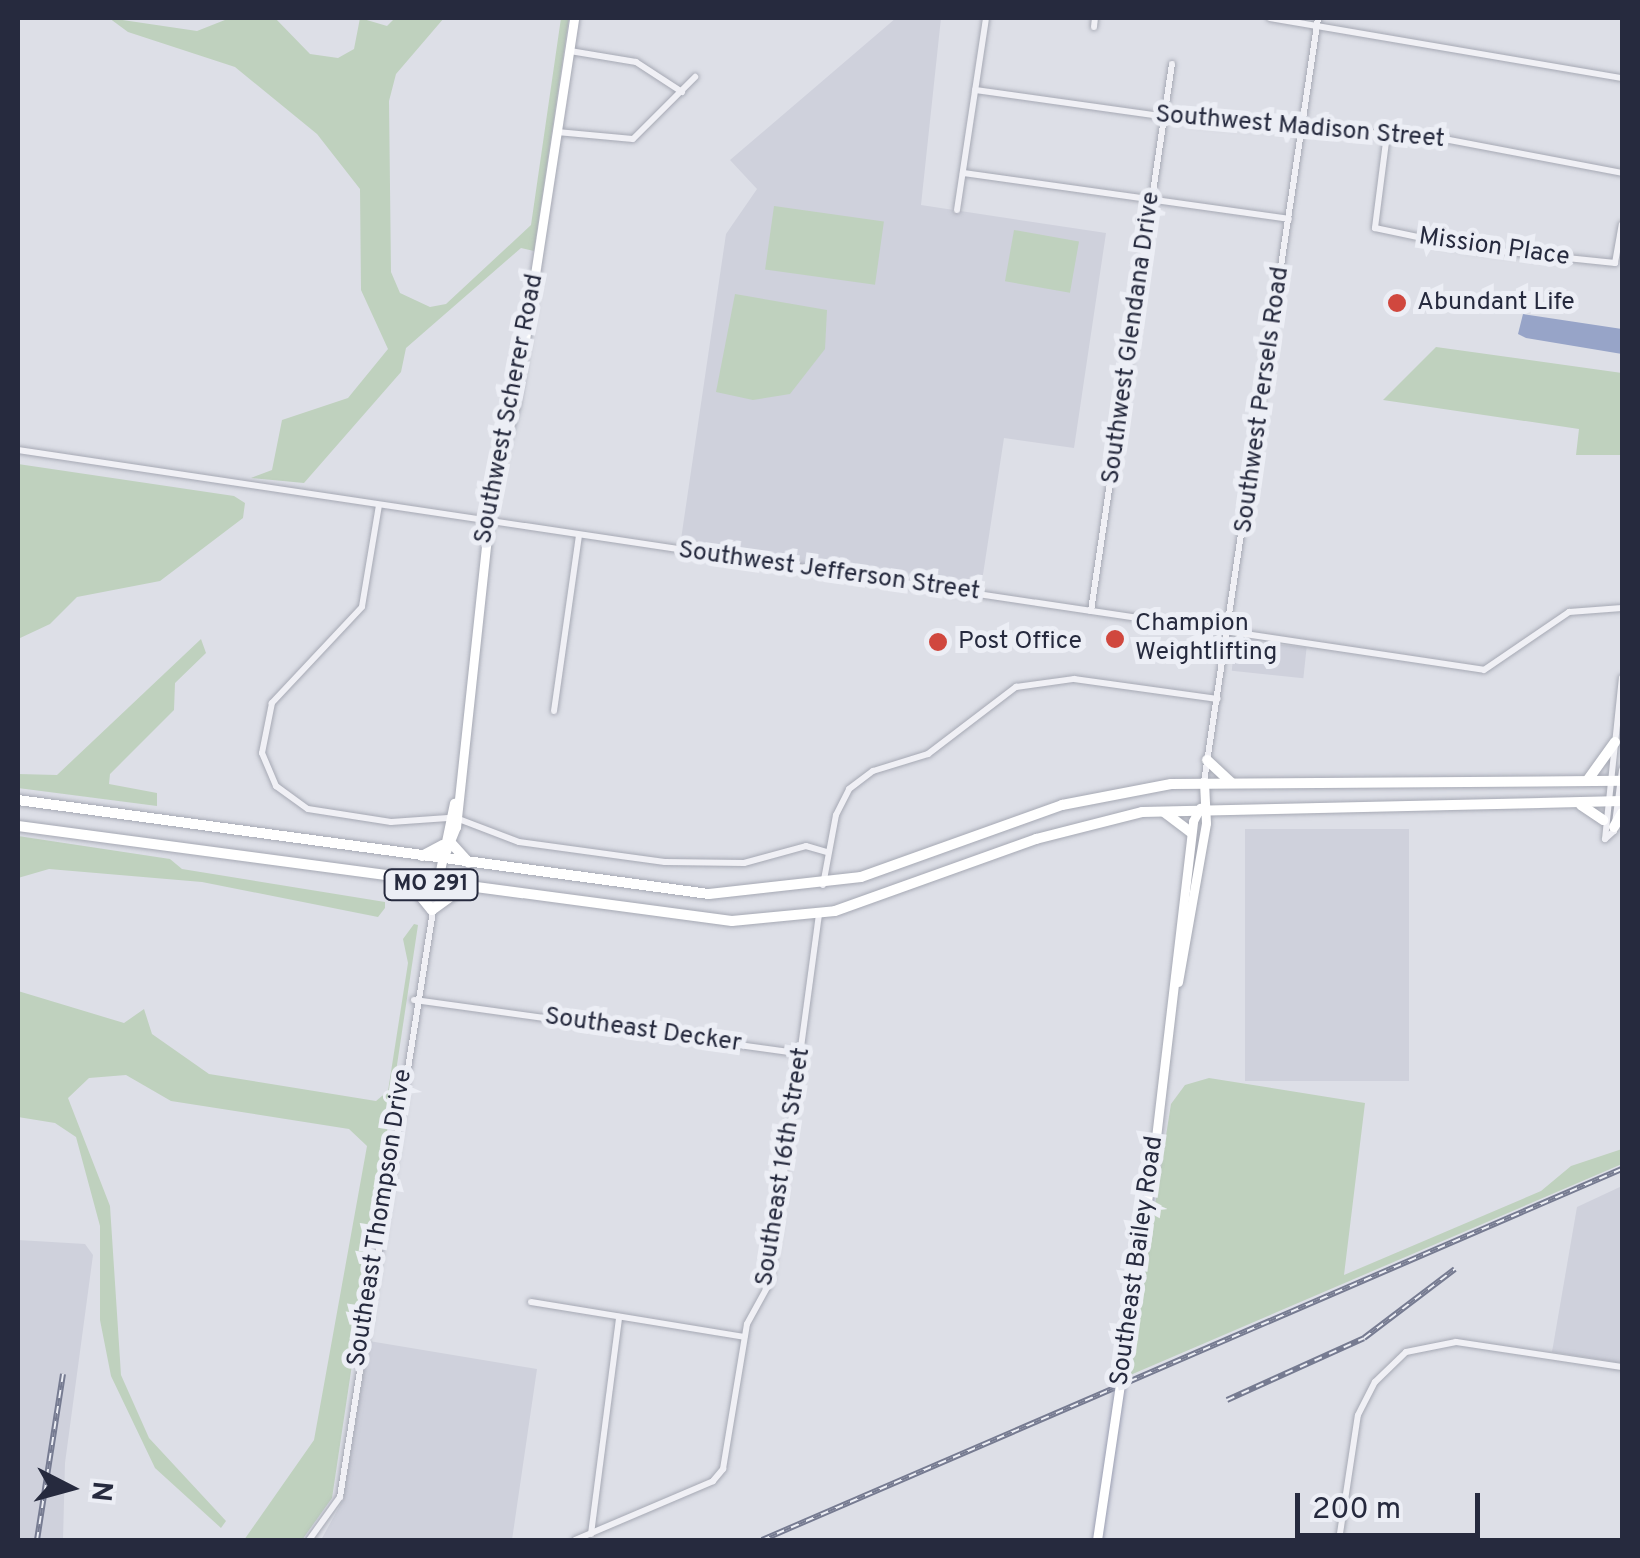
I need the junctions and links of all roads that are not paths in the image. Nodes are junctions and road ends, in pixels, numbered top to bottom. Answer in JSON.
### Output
{"nodes":[{"id":1,"x":574,"y":18,"type":"edge"},
{"id":2,"x":986,"y":18,"type":"edge"},
{"id":3,"x":1095,"y":18,"type":"edge"},
{"id":4,"x":1270,"y":18,"type":"edge"},
{"id":5,"x":1318,"y":21,"type":"edge"},
{"id":6,"x":1094,"y":28,"type":"dead end"},
{"id":7,"x":570,"y":51,"type":"junction"},
{"id":8,"x":1172,"y":64,"type":"dead end"},
{"id":9,"x":695,"y":77,"type":"dead end"},
{"id":10,"x":1622,"y":78,"type":"edge"},
{"id":11,"x":975,"y":90,"type":"junction"},
{"id":12,"x":682,"y":92,"type":"junction"},
{"id":13,"x":1163,"y":116,"type":"junction"},
{"id":14,"x":1302,"y":129,"type":"junction"},
{"id":15,"x":557,"y":132,"type":"junction"},
{"id":16,"x":1388,"y":134,"type":"junction"},
{"id":17,"x":1622,"y":173,"type":"edge"},
{"id":18,"x":963,"y":174,"type":"junction"},
{"id":19,"x":1152,"y":200,"type":"junction"},
{"id":20,"x":957,"y":210,"type":"dead end"},
{"id":21,"x":1289,"y":219,"type":"junction"},
{"id":22,"x":1622,"y":225,"type":"edge"},
{"id":23,"x":18,"y":450,"type":"edge"},
{"id":24,"x":380,"y":505,"type":"junction"},
{"id":25,"x":488,"y":521,"type":"junction"},
{"id":26,"x":579,"y":536,"type":"junction"},
{"id":27,"x":1622,"y":608,"type":"edge"},
{"id":28,"x":1091,"y":611,"type":"junction"},
{"id":29,"x":1229,"y":632,"type":"junction"},
{"id":30,"x":1622,"y":678,"type":"edge"},
{"id":31,"x":1218,"y":699,"type":"junction"},
{"id":32,"x":554,"y":711,"type":"dead end"},
{"id":33,"x":1614,"y":742,"type":"junction"},
{"id":34,"x":1207,"y":760,"type":"junction"},
{"id":35,"x":1619,"y":778,"type":"edge"},
{"id":36,"x":1587,"y":781,"type":"junction"},
{"id":37,"x":1204,"y":782,"type":"junction"},
{"id":38,"x":1232,"y":782,"type":"junction"},
{"id":39,"x":18,"y":800,"type":"edge"},
{"id":40,"x":1576,"y":802,"type":"junction"},
{"id":41,"x":1617,"y":804,"type":"edge"},
{"id":42,"x":1202,"y":806,"type":"junction"},
{"id":43,"x":1158,"y":810,"type":"junction"},
{"id":44,"x":452,"y":818,"type":"junction"},
{"id":45,"x":1603,"y":820,"type":"junction"},
{"id":46,"x":18,"y":826,"type":"edge"},
{"id":47,"x":1614,"y":827,"type":"joint"},
{"id":48,"x":1191,"y":832,"type":"junction"},
{"id":49,"x":447,"y":844,"type":"junction"},
{"id":50,"x":827,"y":852,"type":"junction"},
{"id":51,"x":417,"y":858,"type":"junction"},
{"id":52,"x":442,"y":861,"type":"junction"},
{"id":53,"x":474,"y":866,"type":"junction"},
{"id":54,"x":408,"y":882,"type":"junction"},
{"id":55,"x":823,"y":885,"type":"junction"},
{"id":56,"x":437,"y":886,"type":"junction"},
{"id":57,"x":461,"y":890,"type":"junction"},
{"id":58,"x":432,"y":910,"type":"junction"},
{"id":59,"x":819,"y":913,"type":"junction"},
{"id":60,"x":1178,"y":982,"type":"junction"},
{"id":61,"x":414,"y":1000,"type":"junction"},
{"id":62,"x":802,"y":1054,"type":"junction"},
{"id":63,"x":532,"y":1302,"type":"dead end"},
{"id":64,"x":620,"y":1316,"type":"junction"},
{"id":65,"x":744,"y":1336,"type":"junction"},
{"id":66,"x":1622,"y":1367,"type":"edge"},
{"id":67,"x":591,"y":1534,"type":"junction"},
{"id":68,"x":309,"y":1540,"type":"edge"},
{"id":69,"x":575,"y":1540,"type":"edge"},
{"id":70,"x":1097,"y":1540,"type":"edge"},
{"id":71,"x":1339,"y":1540,"type":"edge"}],
"edges":[{"from":1,"to":7,"type":"main road","name":"Southwest Scherer Road"},
{"from":2,"to":11,"type":"street"},
{"from":3,"to":6,"type":"street"},
{"from":4,"to":5,"type":"street"},
{"from":5,"to":10,"type":"street"},
{"from":5,"to":14,"type":"street","name":"Southwest Persels Road"},
{"from":7,"to":12,"type":"street"},
{"from":7,"to":15,"type":"main road","name":"Southwest Scherer Road"},
{"from":8,"to":13,"type":"street","name":"Southwest Glendana Drive"},
{"from":9,"to":12,"type":"street"},
{"from":11,"to":13,"type":"street","name":"Southwest Madison Street"},
{"from":11,"to":18,"type":"street"},
{"from":12,"to":15,"type":"street"},
{"from":13,"to":14,"type":"street","name":"Southwest Madison Street"},
{"from":13,"to":19,"type":"street","name":"Southwest Glendana Drive"},
{"from":14,"to":16,"type":"street","name":"Southwest Madison Street"},
{"from":14,"to":21,"type":"street","name":"Southwest Persels Road"},
{"from":15,"to":25,"type":"main road","name":"Southwest Scherer Road"},
{"from":16,"to":17,"type":"street","name":"Southwest Madison Street"},
{"from":16,"to":22,"type":"street","name":"Mission Place"},
{"from":18,"to":19,"type":"street"},
{"from":18,"to":20,"type":"street"},
{"from":19,"to":21,"type":"street"},
{"from":19,"to":28,"type":"street","name":"Southwest Glendana Drive"},
{"from":21,"to":29,"type":"street","name":"Southwest Persels Road"},
{"from":23,"to":24,"type":"street","name":"Southwest Jefferson Street"},
{"from":24,"to":25,"type":"street","name":"Southwest Jefferson Street"},
{"from":24,"to":44,"type":"street"},
{"from":25,"to":26,"type":"street","name":"Southwest Jefferson Street"},
{"from":25,"to":44,"type":"main road","name":"Southwest Scherer Road"},
{"from":26,"to":28,"type":"street","name":"Southwest Jefferson Street"},
{"from":26,"to":32,"type":"street"},
{"from":27,"to":29,"type":"street","name":"Southwest Jefferson Street"},
{"from":28,"to":29,"type":"street","name":"Southwest Jefferson Street"},
{"from":29,"to":31,"type":"street","name":"Southwest Persels Road"},
{"from":30,"to":33,"type":"street"},
{"from":31,"to":34,"type":"street","name":"Southwest Persels Road"},
{"from":31,"to":50,"type":"street"},
{"from":33,"to":35,"type":"street"},
{"from":33,"to":36,"type":"highway"},
{"from":34,"to":37,"type":"street","name":"Southwest Persels Road"},
{"from":34,"to":38,"type":"highway"},
{"from":35,"to":36,"type":"highway","number":"MO 291"},
{"from":35,"to":41,"type":"street"},
{"from":36,"to":38,"type":"highway","number":"MO 291"},
{"from":37,"to":38,"type":"highway","number":"MO 291"},
{"from":37,"to":42,"type":"main road","name":"Southeast Bailey Road"},
{"from":37,"to":55,"type":"highway","number":"MO 291"},
{"from":39,"to":51,"type":"highway","number":"MO 291"},
{"from":40,"to":41,"type":"highway","number":"MO 291"},
{"from":40,"to":42,"type":"highway","number":"MO 291"},
{"from":40,"to":45,"type":"highway"},
{"from":41,"to":45,"type":"street"},
{"from":41,"to":47,"type":"highway"},
{"from":42,"to":43,"type":"highway","number":"MO 291"},
{"from":42,"to":48,"type":"main road","name":"Southeast Bailey Road"},
{"from":42,"to":60,"type":"main road","name":"Southeast Bailey Road"},
{"from":43,"to":48,"type":"highway"},
{"from":43,"to":59,"type":"highway","number":"MO 291"},
{"from":44,"to":49,"type":"main road","name":"Southwest Scherer Road"},
{"from":44,"to":50,"type":"street"},
{"from":45,"to":47,"type":"street"},
{"from":46,"to":54,"type":"highway","number":"MO 291"},
{"from":48,"to":60,"type":"main road","name":"Southeast Bailey Road"},
{"from":49,"to":51,"type":"highway"},
{"from":49,"to":52,"type":"main road","name":"Southwest Scherer Road"},
{"from":49,"to":53,"type":"highway"},
{"from":50,"to":55,"type":"street"},
{"from":51,"to":52,"type":"highway","number":"MO 291"},
{"from":52,"to":53,"type":"highway","number":"MO 291"},
{"from":52,"to":56,"type":"main road","name":"Southwest Scherer Road"},
{"from":53,"to":55,"type":"highway","number":"MO 291"},
{"from":54,"to":56,"type":"highway","number":"MO 291"},
{"from":54,"to":58,"type":"highway"},
{"from":56,"to":57,"type":"highway","number":"MO 291"},
{"from":56,"to":58,"type":"street","name":"Southeast Thompson Drive"},
{"from":57,"to":58,"type":"highway"},
{"from":57,"to":59,"type":"highway","number":"MO 291"},
{"from":58,"to":61,"type":"street","name":"Southeast Thompson Drive"},
{"from":59,"to":62,"type":"street","name":"Southeast 16th Street"},
{"from":60,"to":70,"type":"main road","name":"Southeast Bailey Road","bridge":true},
{"from":61,"to":62,"type":"street","name":"Southeast Decker"},
{"from":61,"to":68,"type":"street","name":"Southeast Thompson Drive"},
{"from":62,"to":65,"type":"street","name":"Southeast 16th Street"},
{"from":63,"to":64,"type":"street"},
{"from":64,"to":65,"type":"street"},
{"from":64,"to":67,"type":"street"},
{"from":65,"to":67,"type":"street","name":"Southeast 16th Street"},
{"from":66,"to":71,"type":"street"},
{"from":67,"to":69,"type":"street"}]}
